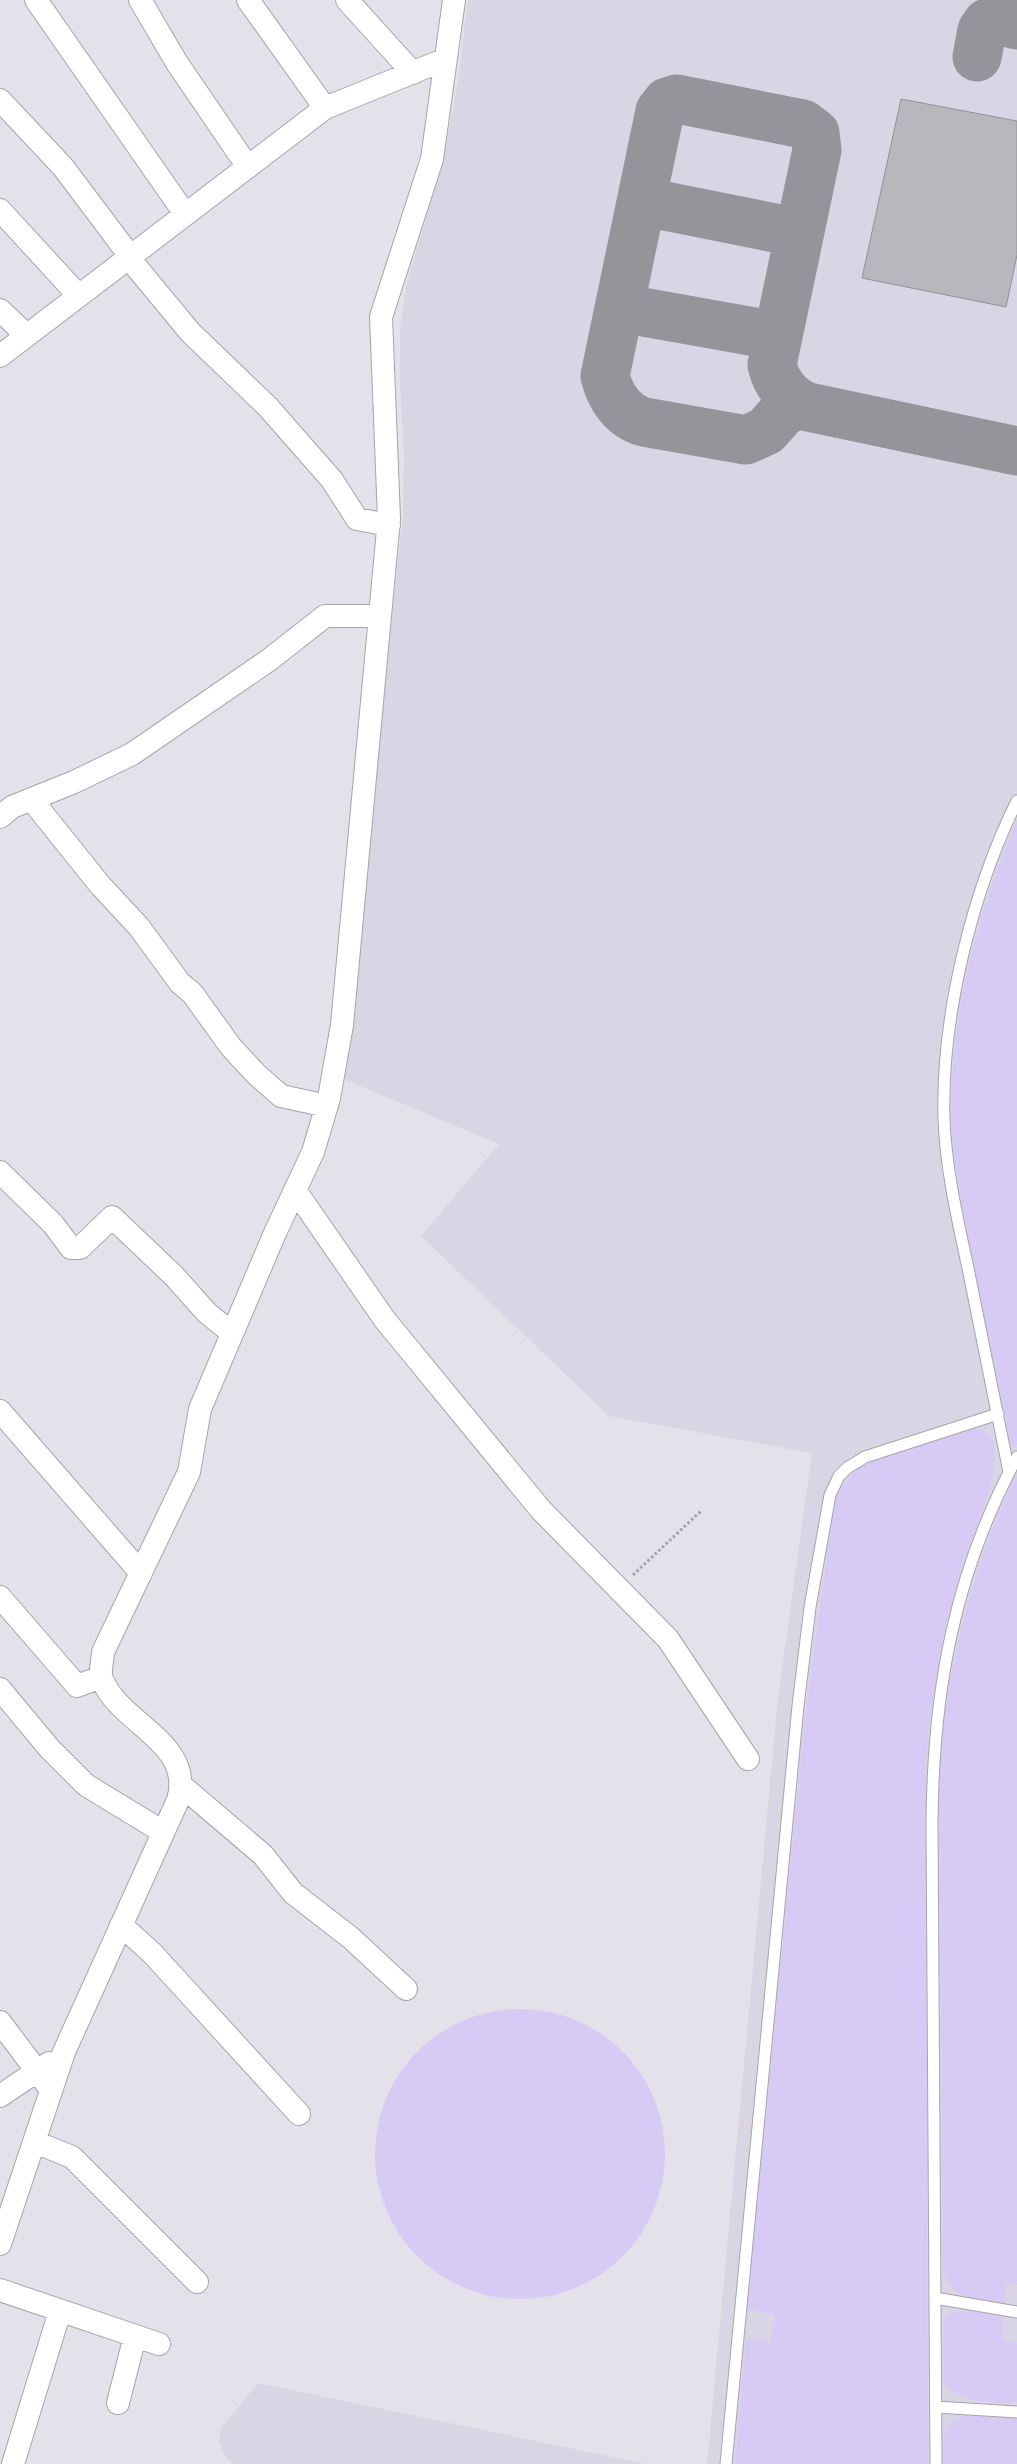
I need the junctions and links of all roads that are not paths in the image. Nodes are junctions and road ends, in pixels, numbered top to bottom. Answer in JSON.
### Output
{"nodes":[{"id":1,"x":36,"y":0,"type":"edge"},
{"id":2,"x":140,"y":0,"type":"edge"},
{"id":3,"x":248,"y":0,"type":"edge"},
{"id":4,"x":347,"y":0,"type":"edge"},
{"id":5,"x":454,"y":0,"type":"edge"},
{"id":6,"x":446,"y":60,"type":"junction"},
{"id":7,"x":413,"y":73,"type":"junction"},
{"id":8,"x":0,"y":100,"type":"edge"},
{"id":9,"x":325,"y":108,"type":"junction"},
{"id":10,"x":248,"y":167,"type":"junction"},
{"id":11,"x":0,"y":210,"type":"edge"},
{"id":12,"x":185,"y":214,"type":"junction"},
{"id":13,"x":129,"y":256,"type":"junction"},
{"id":14,"x":78,"y":295,"type":"junction"},
{"id":15,"x":0,"y":310,"type":"edge"},
{"id":16,"x":26,"y":335,"type":"junction"},
{"id":17,"x":0,"y":356,"type":"edge"},
{"id":18,"x":389,"y":525,"type":"junction"},
{"id":19,"x":380,"y":616,"type":"junction"},
{"id":20,"x":31,"y":799,"type":"junction"},
{"id":21,"x":1017,"y":801,"type":"edge"},
{"id":22,"x":0,"y":817,"type":"edge"},
{"id":23,"x":327,"y":1106,"type":"junction"},
{"id":24,"x":0,"y":1172,"type":"edge"},
{"id":25,"x":295,"y":1190,"type":"junction"},
{"id":26,"x":232,"y":1333,"type":"junction"},
{"id":27,"x":0,"y":1411,"type":"edge"},
{"id":28,"x":998,"y":1414,"type":"junction"},
{"id":29,"x":1017,"y":1457,"type":"edge"},
{"id":30,"x":1009,"y":1472,"type":"junction"},
{"id":31,"x":141,"y":1573,"type":"junction"},
{"id":32,"x":0,"y":1596,"type":"edge"},
{"id":33,"x":101,"y":1677,"type":"junction"},
{"id":34,"x":0,"y":1689,"type":"edge"},
{"id":35,"x":748,"y":1759,"type":"dead end"},
{"id":36,"x":182,"y":1786,"type":"junction"},
{"id":37,"x":163,"y":1832,"type":"junction"},
{"id":38,"x":121,"y":1925,"type":"junction"},
{"id":39,"x":406,"y":1989,"type":"dead end"},
{"id":40,"x":0,"y":2022,"type":"edge"},
{"id":41,"x":64,"y":2052,"type":"junction"},
{"id":42,"x":36,"y":2071,"type":"junction"},
{"id":43,"x":51,"y":2090,"type":"junction"},
{"id":44,"x":0,"y":2096,"type":"edge"},
{"id":45,"x":299,"y":2114,"type":"dead end"},
{"id":46,"x":34,"y":2142,"type":"junction"},
{"id":47,"x":5,"y":2211,"type":"edge"},
{"id":48,"x":0,"y":2244,"type":"edge"},
{"id":49,"x":197,"y":2282,"type":"dead end"},
{"id":50,"x":0,"y":2290,"type":"edge"},
{"id":51,"x":935,"y":2298,"type":"junction"},
{"id":52,"x":60,"y":2311,"type":"junction"},
{"id":53,"x":1017,"y":2312,"type":"edge"},
{"id":54,"x":135,"y":2336,"type":"junction"},
{"id":55,"x":159,"y":2344,"type":"dead end"},
{"id":56,"x":118,"y":2403,"type":"dead end"},
{"id":57,"x":936,"y":2407,"type":"junction"},
{"id":58,"x":1017,"y":2412,"type":"edge"},
{"id":59,"x":13,"y":2464,"type":"edge"},
{"id":60,"x":726,"y":2464,"type":"edge"},
{"id":61,"x":936,"y":2464,"type":"edge"}],
"edges":[{"from":1,"to":12,"type":"street"},
{"from":2,"to":10,"type":"street"},
{"from":3,"to":9,"type":"street"},
{"from":4,"to":7,"type":"street"},
{"from":5,"to":6,"type":"street"},
{"from":6,"to":7,"type":"street"},
{"from":6,"to":18,"type":"street"},
{"from":7,"to":9,"type":"street"},
{"from":8,"to":13,"type":"street"},
{"from":9,"to":10,"type":"street"},
{"from":10,"to":12,"type":"street"},
{"from":11,"to":14,"type":"street"},
{"from":12,"to":13,"type":"street"},
{"from":13,"to":14,"type":"street"},
{"from":13,"to":18,"type":"street"},
{"from":14,"to":16,"type":"street"},
{"from":15,"to":16,"type":"street"},
{"from":16,"to":17,"type":"street"},
{"from":18,"to":19,"type":"street"},
{"from":19,"to":20,"type":"street"},
{"from":19,"to":23,"type":"street"},
{"from":20,"to":22,"type":"street"},
{"from":20,"to":23,"type":"street"},
{"from":21,"to":28,"type":"lane"},
{"from":23,"to":25,"type":"street"},
{"from":24,"to":26,"type":"street"},
{"from":25,"to":26,"type":"street"},
{"from":25,"to":35,"type":"street"},
{"from":26,"to":31,"type":"street"},
{"from":27,"to":31,"type":"street"},
{"from":28,"to":30,"type":"lane"},
{"from":28,"to":60,"type":"lane"},
{"from":29,"to":30,"type":"lane"},
{"from":30,"to":51,"type":"lane"},
{"from":31,"to":33,"type":"street"},
{"from":32,"to":33,"type":"street"},
{"from":33,"to":36,"type":"street"},
{"from":34,"to":37,"type":"street"},
{"from":36,"to":37,"type":"street"},
{"from":36,"to":39,"type":"street"},
{"from":37,"to":38,"type":"street"},
{"from":38,"to":41,"type":"street"},
{"from":38,"to":45,"type":"street"},
{"from":40,"to":42,"type":"street"},
{"from":41,"to":42,"type":"street"},
{"from":41,"to":43,"type":"street"},
{"from":42,"to":43,"type":"street"},
{"from":42,"to":44,"type":"street"},
{"from":43,"to":46,"type":"street"},
{"from":46,"to":47,"type":"street"},
{"from":46,"to":49,"type":"street"},
{"from":47,"to":48,"type":"street"},
{"from":50,"to":52,"type":"street"},
{"from":51,"to":53,"type":"lane"},
{"from":51,"to":57,"type":"lane"},
{"from":52,"to":54,"type":"street"},
{"from":52,"to":59,"type":"street"},
{"from":54,"to":55,"type":"street"},
{"from":54,"to":56,"type":"street"},
{"from":57,"to":58,"type":"lane"},
{"from":57,"to":61,"type":"lane"}]}
